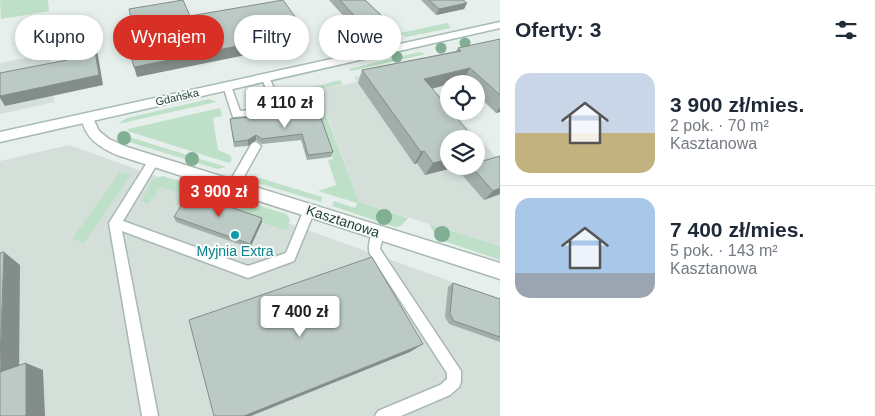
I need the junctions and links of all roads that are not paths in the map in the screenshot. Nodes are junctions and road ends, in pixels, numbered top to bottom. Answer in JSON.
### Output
{"nodes":[{"id":1,"x":500,"y":25,"type":"edge"},
{"id":2,"x":265,"y":77,"type":"junction"},
{"id":3,"x":227,"y":86,"type":"junction"},
{"id":4,"x":87,"y":117,"type":"junction"},
{"id":5,"x":0,"y":136,"type":"edge"},
{"id":6,"x":256,"y":146,"type":"dead end"},
{"id":7,"x":154,"y":161,"type":"junction"},
{"id":8,"x":233,"y":186,"type":"junction"},
{"id":9,"x":309,"y":210,"type":"junction"},
{"id":10,"x":115,"y":223,"type":"junction"},
{"id":11,"x":378,"y":232,"type":"junction"},
{"id":12,"x":500,"y":271,"type":"edge"},
{"id":13,"x":150,"y":416,"type":"edge"},
{"id":14,"x":383,"y":416,"type":"edge"}],
"edges":[{"from":1,"to":2,"type":"main road","name":"Gdańska"},
{"from":2,"to":3,"type":"main road","name":"Gdańska"},
{"from":2,"to":3,"type":"lane"},
{"from":3,"to":4,"type":"main road","name":"Gdańska"},
{"from":4,"to":5,"type":"main road","name":"Gdańska"},
{"from":4,"to":7,"type":"main road","name":"Kasztanowa"},
{"from":6,"to":8,"type":"lane"},
{"from":7,"to":8,"type":"main road","name":"Kasztanowa"},
{"from":7,"to":10,"type":"lane"},
{"from":8,"to":9,"type":"main road","name":"Kasztanowa"},
{"from":9,"to":10,"type":"lane"},
{"from":9,"to":11,"type":"main road","name":"Kasztanowa"},
{"from":10,"to":13,"type":"lane"},
{"from":11,"to":12,"type":"main road","name":"Kasztanowa"},
{"from":11,"to":14,"type":"lane"}]}
